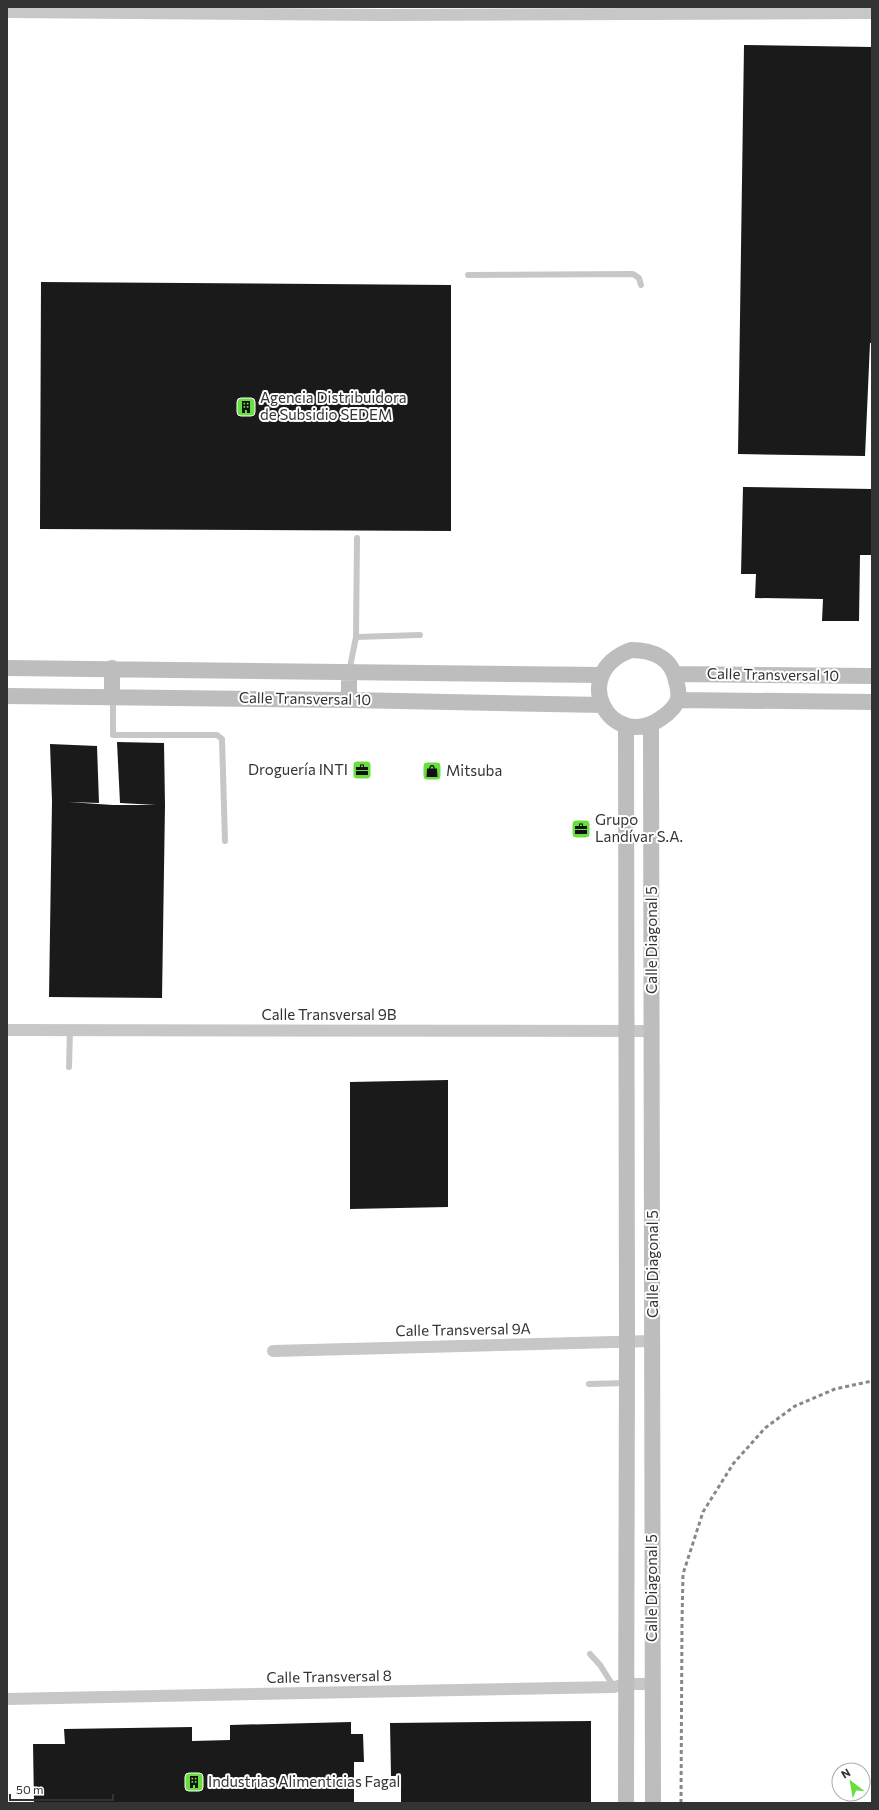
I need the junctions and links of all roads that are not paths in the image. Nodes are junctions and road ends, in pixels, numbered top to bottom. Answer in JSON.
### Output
{"nodes":[{"id":1,"x":355,"y":11,"type":"edge"},
{"id":2,"x":7,"y":12,"type":"edge"},
{"id":3,"x":872,"y":13,"type":"edge"},
{"id":4,"x":468,"y":275,"type":"dead end"},
{"id":5,"x":641,"y":285,"type":"dead end"},
{"id":6,"x":357,"y":538,"type":"dead end"},
{"id":7,"x":420,"y":635,"type":"dead end"},
{"id":8,"x":356,"y":637,"type":"junction"},
{"id":9,"x":7,"y":668,"type":"edge"},
{"id":10,"x":112,"y":668,"type":"junction"},
{"id":11,"x":349,"y":672,"type":"junction"},
{"id":12,"x":675,"y":674,"type":"junction"},
{"id":13,"x":601,"y":675,"type":"junction"},
{"id":14,"x":872,"y":676,"type":"edge"},
{"id":15,"x":7,"y":696,"type":"edge"},
{"id":16,"x":112,"y":697,"type":"junction"},
{"id":17,"x":349,"y":700,"type":"junction"},
{"id":18,"x":678,"y":700,"type":"junction"},
{"id":19,"x":872,"y":702,"type":"edge"},
{"id":20,"x":603,"y":705,"type":"junction"},
{"id":21,"x":651,"y":725,"type":"junction"},
{"id":22,"x":626,"y":726,"type":"junction"},
{"id":23,"x":225,"y":841,"type":"dead end"},
{"id":24,"x":7,"y":1030,"type":"edge"},
{"id":25,"x":70,"y":1030,"type":"junction"},
{"id":26,"x":626,"y":1031,"type":"junction"},
{"id":27,"x":652,"y":1031,"type":"junction"},
{"id":28,"x":69,"y":1067,"type":"dead end"},
{"id":29,"x":653,"y":1341,"type":"junction"},
{"id":30,"x":627,"y":1342,"type":"junction"},
{"id":31,"x":273,"y":1351,"type":"dead end"},
{"id":32,"x":627,"y":1383,"type":"junction"},
{"id":33,"x":589,"y":1384,"type":"dead end"},
{"id":34,"x":590,"y":1654,"type":"dead end"},
{"id":35,"x":652,"y":1684,"type":"junction"},
{"id":36,"x":620,"y":1686,"type":"junction"},
{"id":37,"x":7,"y":1699,"type":"edge"},
{"id":38,"x":626,"y":1803,"type":"edge"},
{"id":39,"x":653,"y":1803,"type":"edge"}],
"edges":[{"from":1,"to":2,"type":"street"},
{"from":1,"to":3,"type":"street"},
{"from":4,"to":5,"type":"lane"},
{"from":6,"to":8,"type":"lane"},
{"from":7,"to":8,"type":"lane"},
{"from":8,"to":11,"type":"lane"},
{"from":9,"to":10,"type":"main road","name":"Calle Transversal 10"},
{"from":10,"to":11,"type":"main road","name":"Calle Transversal 10"},
{"from":10,"to":16,"type":"main road"},
{"from":11,"to":13,"type":"main road","name":"Calle Transversal 10"},
{"from":11,"to":17,"type":"main road"},
{"from":12,"to":13,"type":"main road"},
{"from":12,"to":14,"type":"main road","name":"Calle Transversal 10"},
{"from":12,"to":18,"type":"main road"},
{"from":13,"to":20,"type":"main road"},
{"from":15,"to":16,"type":"main road","name":"Calle Transversal 10"},
{"from":16,"to":17,"type":"main road","name":"Calle Transversal 10"},
{"from":16,"to":23,"type":"lane"},
{"from":17,"to":20,"type":"main road","name":"Calle Transversal 10"},
{"from":18,"to":19,"type":"main road","name":"Calle Transversal 10"},
{"from":18,"to":21,"type":"main road"},
{"from":20,"to":22,"type":"main road"},
{"from":21,"to":22,"type":"main road"},
{"from":21,"to":27,"type":"main road","name":"Calle Diagonal 5"},
{"from":22,"to":26,"type":"main road","name":"Calle Diagonal 5"},
{"from":24,"to":25,"type":"street","name":"Calle Transversal 9B"},
{"from":25,"to":26,"type":"street","name":"Calle Transversal 9B"},
{"from":25,"to":28,"type":"lane"},
{"from":26,"to":27,"type":"street","name":"Calle Transversal 9B"},
{"from":26,"to":30,"type":"main road","name":"Calle Diagonal 5"},
{"from":27,"to":29,"type":"main road","name":"Calle Diagonal 5"},
{"from":29,"to":30,"type":"street","name":"Calle Transversal 9A"},
{"from":29,"to":35,"type":"main road","name":"Calle Diagonal 5"},
{"from":30,"to":31,"type":"street","name":"Calle Transversal 9A"},
{"from":30,"to":32,"type":"main road","name":"Calle Diagonal 5"},
{"from":32,"to":33,"type":"lane"},
{"from":32,"to":36,"type":"main road","name":"Calle Diagonal 5"},
{"from":34,"to":36,"type":"lane"},
{"from":35,"to":36,"type":"street","name":"Calle Transversal 8"},
{"from":35,"to":39,"type":"main road","name":"Calle Diagonal 5"},
{"from":36,"to":37,"type":"street","name":"Calle Transversal 8"},
{"from":36,"to":38,"type":"main road","name":"Calle Diagonal 5"}]}
